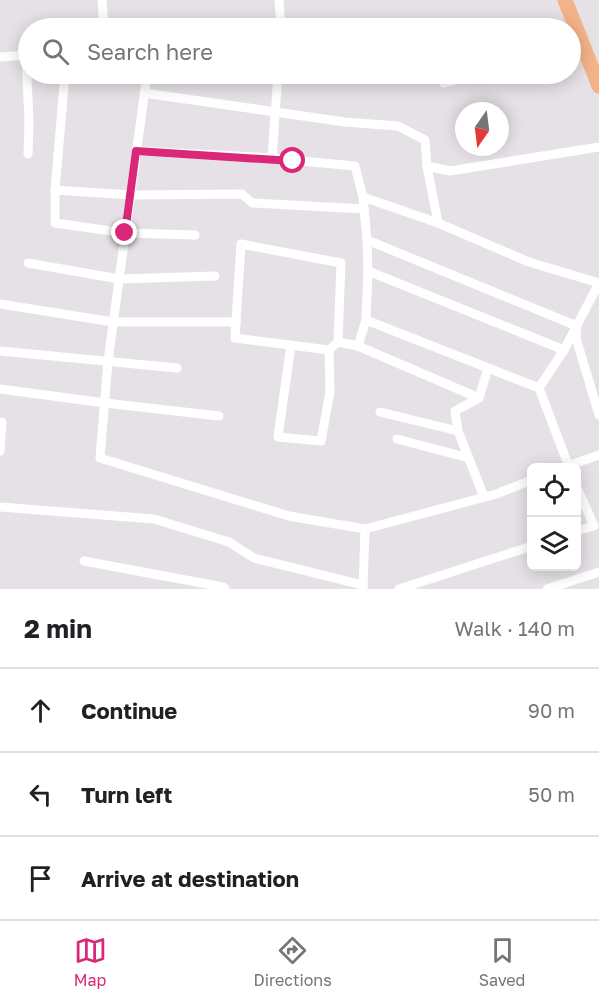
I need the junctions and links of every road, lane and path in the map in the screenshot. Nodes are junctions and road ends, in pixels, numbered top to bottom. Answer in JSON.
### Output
{"nodes":[{"id":1,"x":102,"y":0,"type":"edge"},
{"id":2,"x":279,"y":0,"type":"edge"},
{"id":3,"x":565,"y":0,"type":"edge"},
{"id":4,"x":103,"y":18,"type":"edge"},
{"id":5,"x":278,"y":18,"type":"edge"},
{"id":6,"x":570,"y":18,"type":"edge"},
{"id":7,"x":581,"y":53,"type":"edge"},
{"id":8,"x":18,"y":56,"type":"edge"},
{"id":9,"x":0,"y":57,"type":"edge"},
{"id":10,"x":28,"y":84,"type":"edge"},
{"id":11,"x":64,"y":84,"type":"edge"},
{"id":12,"x":145,"y":84,"type":"edge"},
{"id":13,"x":277,"y":84,"type":"edge"},
{"id":14,"x":599,"y":86,"type":"edge"},
{"id":15,"x":144,"y":93,"type":"junction"},
{"id":16,"x":275,"y":112,"type":"junction"},
{"id":17,"x":599,"y":147,"type":"edge"},
{"id":18,"x":136,"y":151,"type":"junction"},
{"id":19,"x":28,"y":154,"type":"dead end"},
{"id":20,"x":272,"y":159,"type":"junction"},
{"id":21,"x":427,"y":166,"type":"junction"},
{"id":22,"x":55,"y":190,"type":"junction"},
{"id":23,"x":130,"y":195,"type":"junction"},
{"id":24,"x":363,"y":197,"type":"junction"},
{"id":25,"x":364,"y":209,"type":"junction"},
{"id":26,"x":438,"y":223,"type":"junction"},
{"id":27,"x":125,"y":233,"type":"junction"},
{"id":28,"x":195,"y":235,"type":"dead end"},
{"id":29,"x":367,"y":240,"type":"junction"},
{"id":30,"x":28,"y":263,"type":"dead end"},
{"id":31,"x":368,"y":271,"type":"junction"},
{"id":32,"x":215,"y":276,"type":"dead end"},
{"id":33,"x":119,"y":279,"type":"junction"},
{"id":34,"x":599,"y":283,"type":"edge"},
{"id":35,"x":0,"y":304,"type":"edge"},
{"id":36,"x":366,"y":320,"type":"junction"},
{"id":37,"x":113,"y":322,"type":"junction"},
{"id":38,"x":236,"y":322,"type":"junction"},
{"id":39,"x":577,"y":326,"type":"junction"},
{"id":40,"x":338,"y":342,"type":"junction"},
{"id":41,"x":291,"y":345,"type":"junction"},
{"id":42,"x":358,"y":346,"type":"junction"},
{"id":43,"x":329,"y":350,"type":"junction"},
{"id":44,"x":564,"y":350,"type":"junction"},
{"id":45,"x":0,"y":351,"type":"edge"},
{"id":46,"x":108,"y":361,"type":"junction"},
{"id":47,"x":177,"y":368,"type":"dead end"},
{"id":48,"x":488,"y":368,"type":"junction"},
{"id":49,"x":538,"y":388,"type":"junction"},
{"id":50,"x":0,"y":389,"type":"edge"},
{"id":51,"x":479,"y":398,"type":"junction"},
{"id":52,"x":105,"y":404,"type":"junction"},
{"id":53,"x":380,"y":412,"type":"dead end"},
{"id":54,"x":599,"y":415,"type":"edge"},
{"id":55,"x":219,"y":416,"type":"dead end"},
{"id":56,"x":2,"y":422,"type":"dead end"},
{"id":57,"x":458,"y":431,"type":"junction"},
{"id":58,"x":397,"y":439,"type":"dead end"},
{"id":59,"x":0,"y":451,"type":"edge"},
{"id":60,"x":599,"y":455,"type":"edge"},
{"id":61,"x":469,"y":458,"type":"junction"},
{"id":62,"x":566,"y":463,"type":"edge"},
{"id":63,"x":578,"y":463,"type":"edge"},
{"id":64,"x":527,"y":481,"type":"edge"},
{"id":65,"x":581,"y":496,"type":"edge"},
{"id":66,"x":484,"y":497,"type":"junction"},
{"id":67,"x":0,"y":507,"type":"edge"},
{"id":68,"x":365,"y":529,"type":"junction"},
{"id":69,"x":581,"y":530,"type":"edge"},
{"id":70,"x":527,"y":547,"type":"edge"},
{"id":71,"x":84,"y":561,"type":"dead end"},
{"id":72,"x":599,"y":572,"type":"edge"},
{"id":73,"x":363,"y":587,"type":"edge"},
{"id":74,"x":225,"y":589,"type":"edge"},
{"id":75,"x":399,"y":589,"type":"edge"},
{"id":76,"x":547,"y":589,"type":"edge"}],
"edges":[{"from":1,"to":4,"type":"street"},
{"from":2,"to":5,"type":"street"},
{"from":3,"to":6,"type":"main road"},
{"from":7,"to":14,"type":"main road"},
{"from":8,"to":9,"type":"street"},
{"from":10,"to":19,"type":"street"},
{"from":11,"to":22,"type":"street"},
{"from":12,"to":15,"type":"street"},
{"from":13,"to":16,"type":"street"},
{"from":15,"to":16,"type":"street"},
{"from":15,"to":18,"type":"street"},
{"from":16,"to":20,"type":"street"},
{"from":16,"to":21,"type":"street"},
{"from":17,"to":21,"type":"street"},
{"from":18,"to":20,"type":"street"},
{"from":18,"to":23,"type":"street"},
{"from":20,"to":24,"type":"street"},
{"from":21,"to":26,"type":"street"},
{"from":22,"to":23,"type":"street"},
{"from":22,"to":27,"type":"street"},
{"from":23,"to":25,"type":"street"},
{"from":23,"to":27,"type":"street"},
{"from":24,"to":25,"type":"street"},
{"from":24,"to":26,"type":"street"},
{"from":25,"to":29,"type":"street"},
{"from":26,"to":34,"type":"street"},
{"from":27,"to":28,"type":"street"},
{"from":27,"to":33,"type":"street"},
{"from":29,"to":31,"type":"street"},
{"from":29,"to":39,"type":"street"},
{"from":30,"to":33,"type":"street"},
{"from":31,"to":36,"type":"street"},
{"from":31,"to":44,"type":"street"},
{"from":32,"to":33,"type":"street"},
{"from":33,"to":37,"type":"street"},
{"from":34,"to":39,"type":"street"},
{"from":35,"to":37,"type":"street"},
{"from":36,"to":42,"type":"street"},
{"from":36,"to":48,"type":"street"},
{"from":37,"to":38,"type":"street"},
{"from":37,"to":46,"type":"street"},
{"from":38,"to":40,"type":"street"},
{"from":38,"to":41,"type":"street"},
{"from":39,"to":44,"type":"street"},
{"from":39,"to":54,"type":"street"},
{"from":40,"to":42,"type":"street"},
{"from":40,"to":43,"type":"street"},
{"from":41,"to":43,"type":"street"},
{"from":41,"to":43,"type":"street"},
{"from":42,"to":51,"type":"street"},
{"from":44,"to":49,"type":"street"},
{"from":45,"to":46,"type":"street"},
{"from":46,"to":47,"type":"street"},
{"from":46,"to":52,"type":"street"},
{"from":48,"to":49,"type":"street"},
{"from":48,"to":51,"type":"street"},
{"from":49,"to":62,"type":"street"},
{"from":50,"to":52,"type":"street"},
{"from":51,"to":57,"type":"street"},
{"from":52,"to":55,"type":"street"},
{"from":52,"to":68,"type":"street"},
{"from":53,"to":57,"type":"street"},
{"from":56,"to":59,"type":"street"},
{"from":57,"to":61,"type":"street"},
{"from":58,"to":61,"type":"street"},
{"from":60,"to":63,"type":"street"},
{"from":61,"to":66,"type":"street"},
{"from":64,"to":66,"type":"street"},
{"from":65,"to":69,"type":"street"},
{"from":66,"to":68,"type":"street"},
{"from":67,"to":73,"type":"street"},
{"from":68,"to":73,"type":"street"},
{"from":70,"to":75,"type":"street"},
{"from":71,"to":74,"type":"street"},
{"from":72,"to":76,"type":"street"}]}
